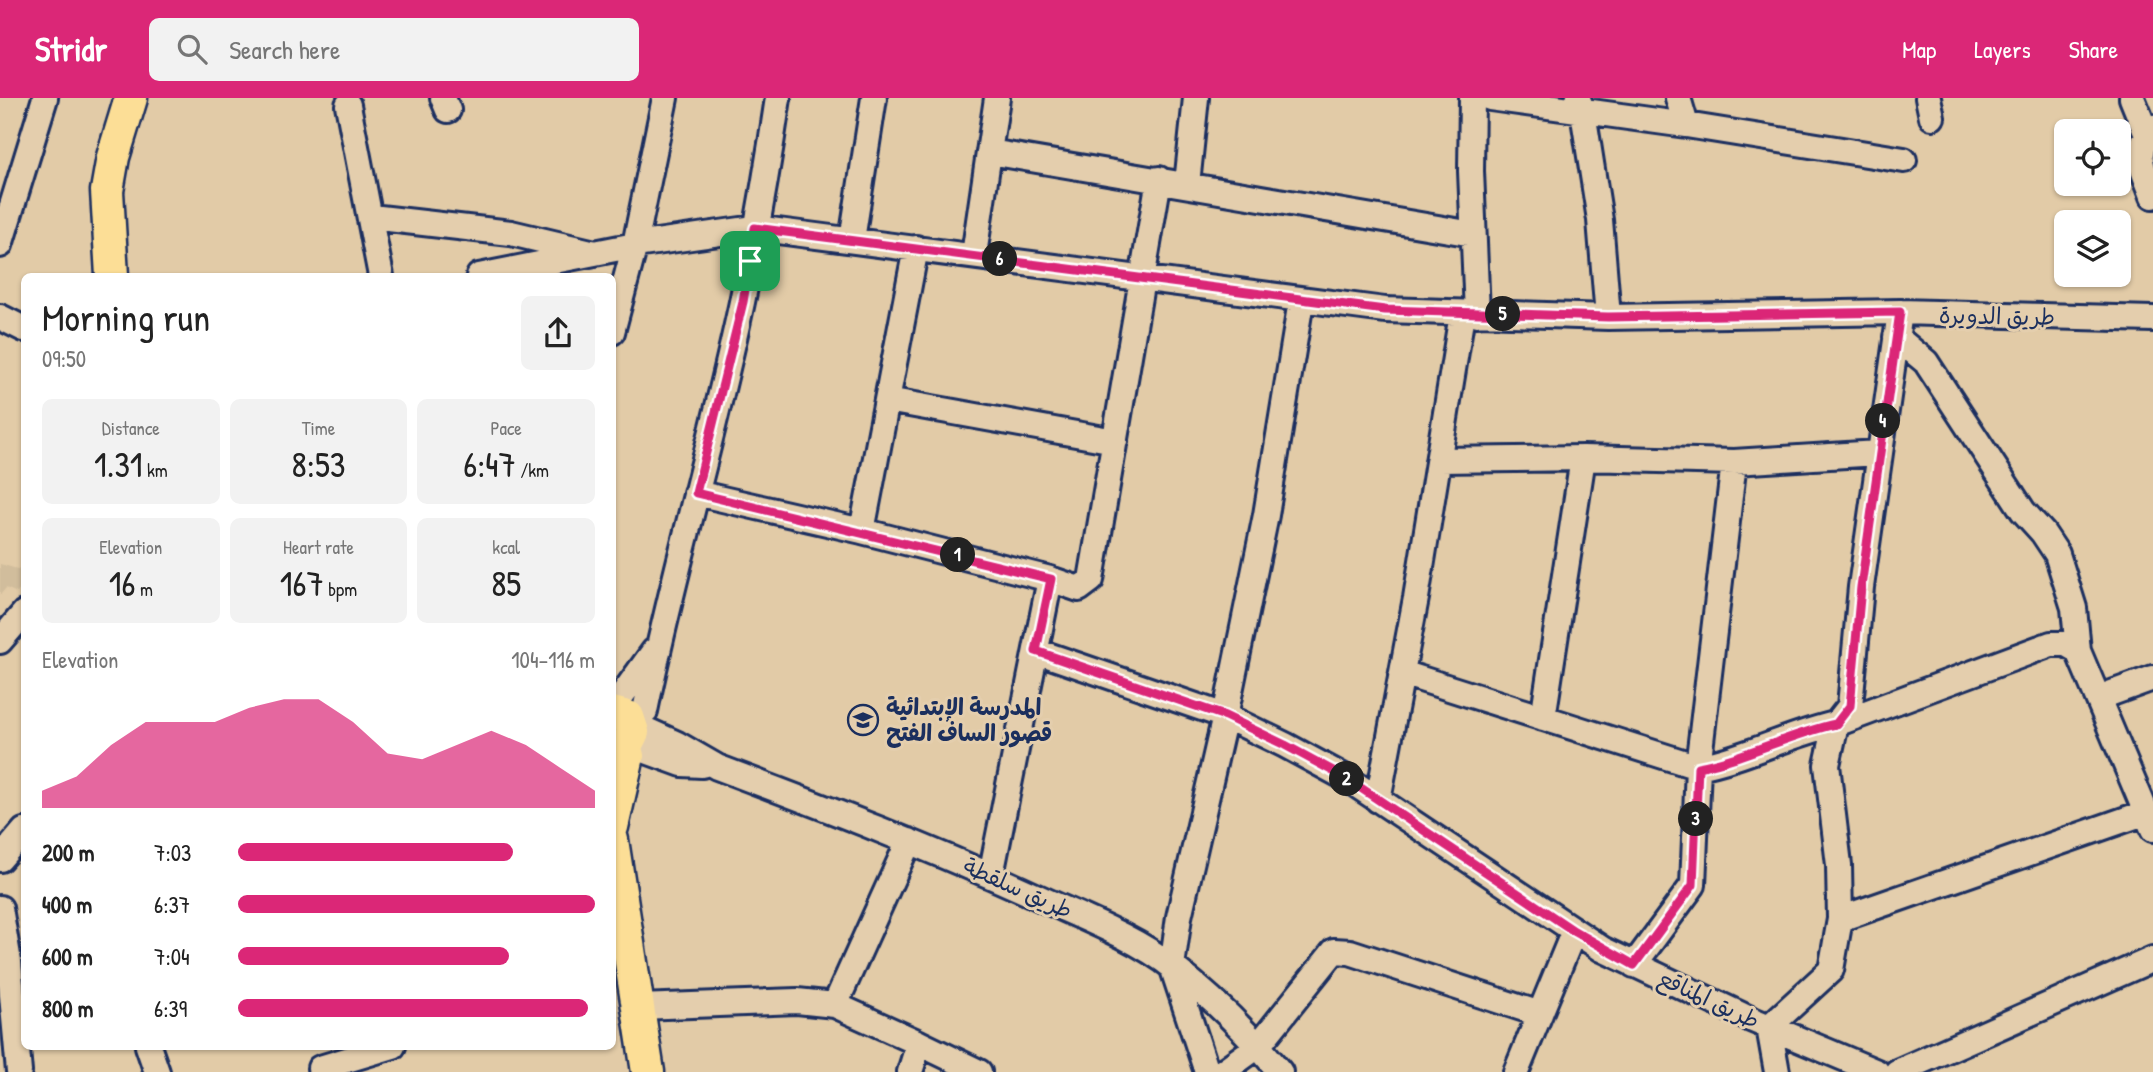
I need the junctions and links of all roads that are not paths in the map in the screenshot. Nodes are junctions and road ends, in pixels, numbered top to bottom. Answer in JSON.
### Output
{"nodes":[{"id":1,"x":45,"y":98,"type":"edge"},
{"id":2,"x":131,"y":98,"type":"edge"},
{"id":3,"x":666,"y":98,"type":"edge"},
{"id":4,"x":778,"y":98,"type":"edge"},
{"id":5,"x":874,"y":98,"type":"edge"},
{"id":6,"x":997,"y":98,"type":"edge"},
{"id":7,"x":1196,"y":98,"type":"edge"},
{"id":8,"x":1472,"y":98,"type":"edge"},
{"id":9,"x":1490,"y":98,"type":"edge"},
{"id":10,"x":1678,"y":98,"type":"edge"},
{"id":11,"x":2132,"y":98,"type":"edge"},
{"id":12,"x":348,"y":105,"type":"dead end"},
{"id":13,"x":1580,"y":105,"type":"edge"},
{"id":14,"x":1686,"y":125,"type":"junction"},
{"id":15,"x":2150,"y":131,"type":"edge"},
{"id":16,"x":989,"y":152,"type":"junction"},
{"id":17,"x":1903,"y":160,"type":"dead end"},
{"id":18,"x":1158,"y":179,"type":"junction"},
{"id":19,"x":1187,"y":184,"type":"junction"},
{"id":20,"x":2153,"y":196,"type":"edge"},
{"id":21,"x":371,"y":217,"type":"junction"},
{"id":22,"x":755,"y":228,"type":"junction"},
{"id":23,"x":1473,"y":234,"type":"junction"},
{"id":24,"x":852,"y":240,"type":"junction"},
{"id":25,"x":0,"y":244,"type":"edge"},
{"id":26,"x":635,"y":245,"type":"junction"},
{"id":27,"x":916,"y":248,"type":"junction"},
{"id":28,"x":595,"y":253,"type":"junction"},
{"id":29,"x":974,"y":256,"type":"junction"},
{"id":30,"x":113,"y":273,"type":"edge"},
{"id":31,"x":380,"y":273,"type":"edge"},
{"id":32,"x":494,"y":273,"type":"edge"},
{"id":33,"x":1144,"y":278,"type":"junction"},
{"id":34,"x":1301,"y":302,"type":"junction"},
{"id":35,"x":1900,"y":312,"type":"junction"},
{"id":36,"x":1470,"y":314,"type":"junction"},
{"id":37,"x":616,"y":316,"type":"edge"},
{"id":38,"x":1608,"y":317,"type":"junction"},
{"id":39,"x":2153,"y":319,"type":"edge"},
{"id":40,"x":1896,"y":337,"type":"junction"},
{"id":41,"x":887,"y":400,"type":"junction"},
{"id":42,"x":1115,"y":441,"type":"junction"},
{"id":43,"x":1878,"y":453,"type":"junction"},
{"id":44,"x":1583,"y":458,"type":"junction"},
{"id":45,"x":1438,"y":460,"type":"junction"},
{"id":46,"x":1734,"y":462,"type":"junction"},
{"id":47,"x":696,"y":493,"type":"junction"},
{"id":48,"x":862,"y":531,"type":"junction"},
{"id":49,"x":1051,"y":579,"type":"junction"},
{"id":50,"x":1036,"y":651,"type":"junction"},
{"id":51,"x":2078,"y":651,"type":"junction"},
{"id":52,"x":1402,"y":673,"type":"junction"},
{"id":53,"x":2153,"y":678,"type":"edge"},
{"id":54,"x":2098,"y":698,"type":"junction"},
{"id":55,"x":1225,"y":716,"type":"junction"},
{"id":56,"x":1543,"y":719,"type":"junction"},
{"id":57,"x":1836,"y":724,"type":"junction"},
{"id":58,"x":622,"y":729,"type":"edge"},
{"id":59,"x":1698,"y":767,"type":"junction"},
{"id":60,"x":1378,"y":800,"type":"junction"},
{"id":61,"x":616,"y":809,"type":"edge"},
{"id":62,"x":2149,"y":811,"type":"edge"},
{"id":63,"x":21,"y":834,"type":"edge"},
{"id":64,"x":909,"y":841,"type":"junction"},
{"id":65,"x":0,"y":859,"type":"edge"},
{"id":66,"x":991,"y":875,"type":"junction"},
{"id":67,"x":616,"y":878,"type":"edge"},
{"id":68,"x":0,"y":908,"type":"edge"},
{"id":69,"x":1840,"y":919,"type":"junction"},
{"id":70,"x":1574,"y":931,"type":"junction"},
{"id":71,"x":17,"y":958,"type":"edge"},
{"id":72,"x":2153,"y":960,"type":"edge"},
{"id":73,"x":1634,"y":965,"type":"junction"},
{"id":74,"x":1172,"y":966,"type":"junction"},
{"id":75,"x":623,"y":967,"type":"edge"},
{"id":76,"x":835,"y":1005,"type":"junction"},
{"id":77,"x":639,"y":1007,"type":"junction"},
{"id":78,"x":1540,"y":1014,"type":"junction"},
{"id":79,"x":20,"y":1021,"type":"edge"},
{"id":80,"x":1769,"y":1027,"type":"junction"},
{"id":81,"x":919,"y":1043,"type":"junction"},
{"id":82,"x":1258,"y":1046,"type":"junction"},
{"id":83,"x":149,"y":1050,"type":"edge"},
{"id":84,"x":374,"y":1050,"type":"edge"},
{"id":85,"x":13,"y":1062,"type":"edge"},
{"id":86,"x":318,"y":1062,"type":"edge"},
{"id":87,"x":157,"y":1072,"type":"edge"},
{"id":88,"x":648,"y":1072,"type":"edge"},
{"id":89,"x":910,"y":1072,"type":"edge"},
{"id":90,"x":979,"y":1072,"type":"edge"},
{"id":91,"x":1207,"y":1072,"type":"edge"},
{"id":92,"x":1222,"y":1072,"type":"edge"},
{"id":93,"x":1280,"y":1072,"type":"edge"},
{"id":94,"x":1516,"y":1072,"type":"edge"},
{"id":95,"x":1777,"y":1072,"type":"edge"},
{"id":96,"x":1877,"y":1072,"type":"edge"},
{"id":97,"x":1897,"y":1072,"type":"edge"}],
"edges":[{"from":1,"to":25,"type":"street"},
{"from":2,"to":30,"type":"main road"},
{"from":3,"to":26,"type":"street"},
{"from":4,"to":22,"type":"street"},
{"from":5,"to":24,"type":"street"},
{"from":6,"to":16,"type":"street"},
{"from":7,"to":19,"type":"street"},
{"from":8,"to":23,"type":"street"},
{"from":9,"to":13,"type":"street"},
{"from":10,"to":14,"type":"street"},
{"from":11,"to":15,"type":"street"},
{"from":12,"to":21,"type":"street"},
{"from":13,"to":14,"type":"street"},
{"from":13,"to":38,"type":"street"},
{"from":14,"to":17,"type":"street"},
{"from":15,"to":20,"type":"street"},
{"from":16,"to":18,"type":"street"},
{"from":16,"to":29,"type":"street"},
{"from":18,"to":19,"type":"street"},
{"from":18,"to":33,"type":"street"},
{"from":19,"to":23,"type":"street"},
{"from":21,"to":28,"type":"street"},
{"from":21,"to":31,"type":"street"},
{"from":22,"to":24,"type":"street","name":"طريق الدويرة"},
{"from":22,"to":26,"type":"street","name":"طريق الدويرة"},
{"from":22,"to":47,"type":"street"},
{"from":23,"to":36,"type":"street"},
{"from":24,"to":27,"type":"street","name":"طريق الدويرة"},
{"from":26,"to":28,"type":"street","name":"طريق الدويرة"},
{"from":26,"to":37,"type":"street"},
{"from":27,"to":29,"type":"street","name":"طريق الدويرة"},
{"from":27,"to":41,"type":"street"},
{"from":28,"to":32,"type":"street","name":"طريق الدويرة"},
{"from":29,"to":33,"type":"street","name":"طريق الدويرة"},
{"from":33,"to":34,"type":"street","name":"طريق الدويرة"},
{"from":33,"to":42,"type":"street"},
{"from":34,"to":36,"type":"street","name":"طريق الدويرة"},
{"from":34,"to":55,"type":"street"},
{"from":35,"to":38,"type":"street","name":"طريق الدويرة"},
{"from":35,"to":39,"type":"street","name":"طريق الدويرة"},
{"from":35,"to":40,"type":"street"},
{"from":36,"to":38,"type":"street","name":"طريق الدويرة"},
{"from":36,"to":45,"type":"street"},
{"from":40,"to":43,"type":"street"},
{"from":40,"to":51,"type":"street"},
{"from":41,"to":42,"type":"street"},
{"from":41,"to":48,"type":"street"},
{"from":42,"to":49,"type":"street"},
{"from":43,"to":46,"type":"street"},
{"from":43,"to":57,"type":"street"},
{"from":44,"to":45,"type":"street"},
{"from":44,"to":46,"type":"street"},
{"from":44,"to":56,"type":"street"},
{"from":45,"to":52,"type":"street"},
{"from":46,"to":59,"type":"street"},
{"from":47,"to":48,"type":"street"},
{"from":47,"to":58,"type":"street"},
{"from":48,"to":49,"type":"street"},
{"from":49,"to":50,"type":"street"},
{"from":50,"to":55,"type":"street","name":"طريق المناقع"},
{"from":50,"to":66,"type":"street"},
{"from":51,"to":54,"type":"street"},
{"from":51,"to":57,"type":"street"},
{"from":52,"to":56,"type":"street"},
{"from":52,"to":60,"type":"street"},
{"from":53,"to":54,"type":"street"},
{"from":54,"to":62,"type":"street"},
{"from":55,"to":60,"type":"street","name":"طريق المناقع"},
{"from":55,"to":74,"type":"street"},
{"from":56,"to":59,"type":"street"},
{"from":57,"to":59,"type":"street"},
{"from":57,"to":69,"type":"street"},
{"from":58,"to":61,"type":"main road"},
{"from":58,"to":64,"type":"street","name":"طريق سلقطة"},
{"from":59,"to":73,"type":"street"},
{"from":60,"to":70,"type":"street","name":"طريق المناقع"},
{"from":62,"to":69,"type":"street"},
{"from":63,"to":65,"type":"street"},
{"from":64,"to":66,"type":"street","name":"طريق سلقطة"},
{"from":64,"to":76,"type":"street"},
{"from":66,"to":74,"type":"street","name":"طريق سلقطة"},
{"from":67,"to":75,"type":"main road"},
{"from":68,"to":71,"type":"street"},
{"from":69,"to":80,"type":"street"},
{"from":70,"to":73,"type":"street","name":"طريق المناقع"},
{"from":70,"to":78,"type":"street"},
{"from":71,"to":79,"type":"street"},
{"from":72,"to":97,"type":"street"},
{"from":73,"to":80,"type":"street","name":"طريق المناقع"},
{"from":74,"to":82,"type":"street","name":"طريق سلقطة"},
{"from":74,"to":91,"type":"street"},
{"from":75,"to":77,"type":"main road"},
{"from":76,"to":77,"type":"street"},
{"from":76,"to":81,"type":"street"},
{"from":77,"to":88,"type":"main road"},
{"from":78,"to":82,"type":"street"},
{"from":78,"to":94,"type":"street"},
{"from":79,"to":85,"type":"street"},
{"from":80,"to":95,"type":"street"},
{"from":80,"to":96,"type":"street","name":"طريق المناقع"},
{"from":81,"to":89,"type":"street"},
{"from":81,"to":90,"type":"street"},
{"from":82,"to":92,"type":"street"},
{"from":82,"to":93,"type":"street","name":"طريق سلقطة"},
{"from":83,"to":87,"type":"street"},
{"from":84,"to":86,"type":"street"}]}
